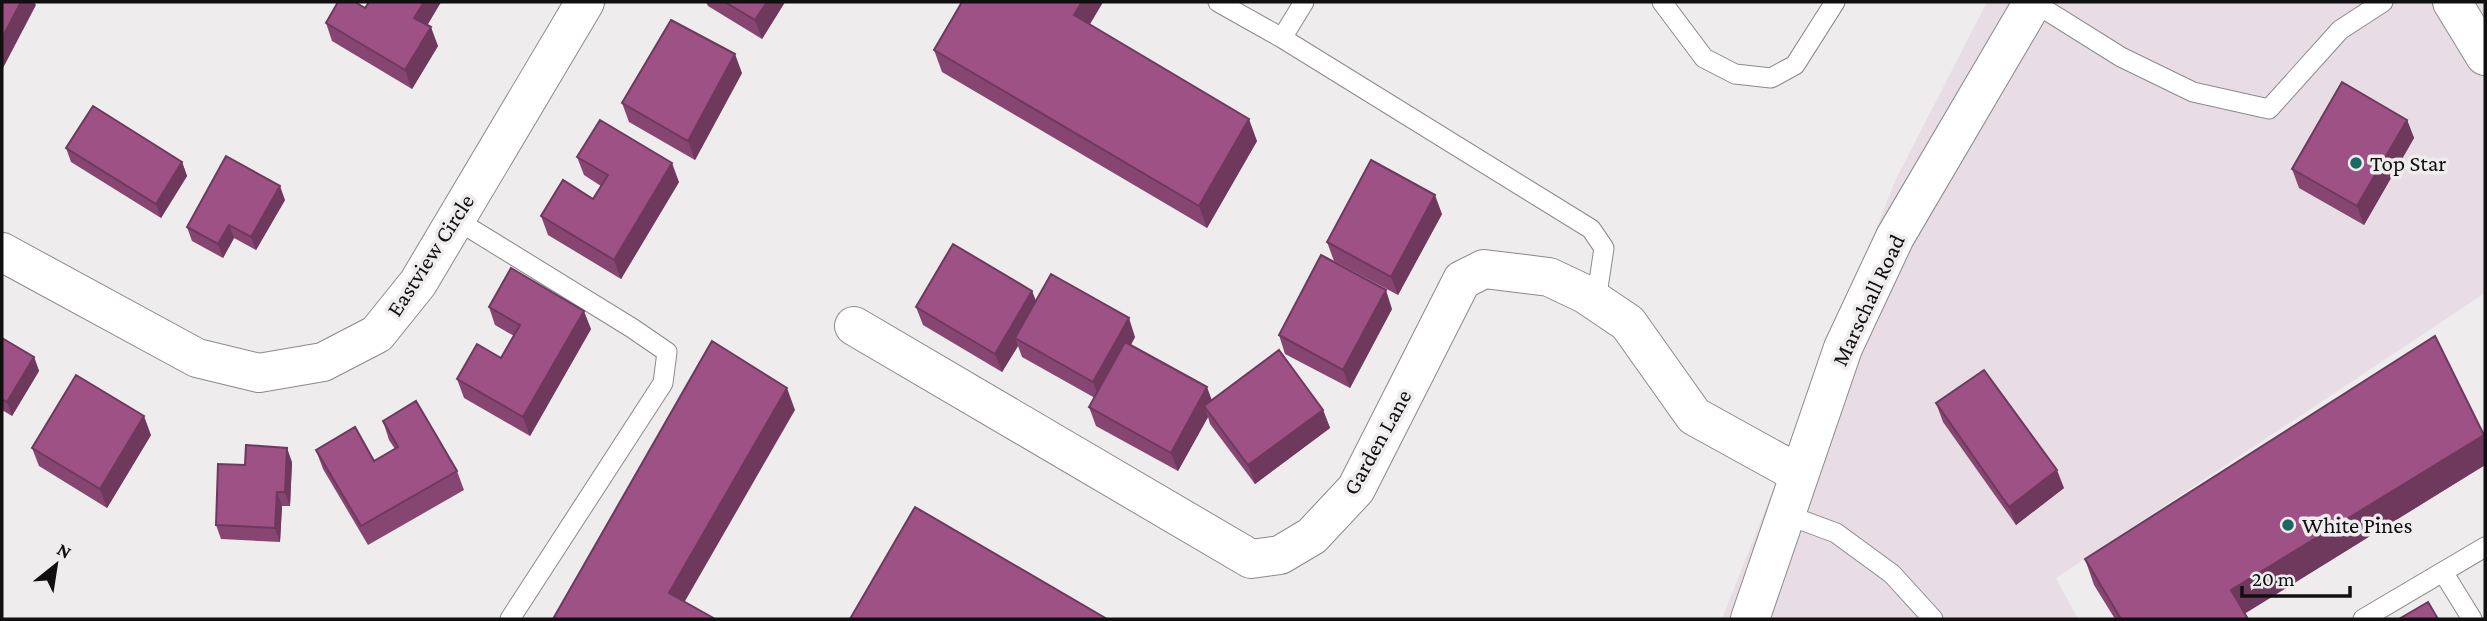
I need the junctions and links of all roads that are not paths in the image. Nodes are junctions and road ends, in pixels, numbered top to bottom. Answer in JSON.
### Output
{"nodes":[{"id":1,"x":585,"y":2,"type":"edge"},
{"id":2,"x":1218,"y":2,"type":"edge"},
{"id":3,"x":1304,"y":2,"type":"edge"},
{"id":4,"x":1662,"y":2,"type":"edge"},
{"id":5,"x":1835,"y":2,"type":"edge"},
{"id":6,"x":2033,"y":2,"type":"edge"},
{"id":7,"x":2383,"y":2,"type":"edge"},
{"id":8,"x":2452,"y":2,"type":"edge"},
{"id":9,"x":1282,"y":38,"type":"junction"},
{"id":10,"x":2485,"y":56,"type":"edge"},
{"id":11,"x":455,"y":219,"type":"junction"},
{"id":12,"x":2,"y":252,"type":"edge"},
{"id":13,"x":1596,"y":301,"type":"junction"},
{"id":14,"x":854,"y":326,"type":"dead end"},
{"id":15,"x":1799,"y":474,"type":"junction"},
{"id":16,"x":1785,"y":514,"type":"junction"},
{"id":17,"x":2485,"y":547,"type":"edge"},
{"id":18,"x":2443,"y":572,"type":"junction"},
{"id":19,"x":510,"y":619,"type":"edge"},
{"id":20,"x":1750,"y":619,"type":"edge"},
{"id":21,"x":1933,"y":619,"type":"edge"},
{"id":22,"x":2363,"y":619,"type":"edge"},
{"id":23,"x":2472,"y":619,"type":"edge"}],
"edges":[{"from":1,"to":11,"type":"street","name":"Eastview Circle"},
{"from":2,"to":9,"type":"lane"},
{"from":3,"to":9,"type":"lane"},
{"from":4,"to":5,"type":"lane"},
{"from":6,"to":7,"type":"lane"},
{"from":6,"to":15,"type":"street","name":"Marschall Road"},
{"from":8,"to":10,"type":"street"},
{"from":9,"to":13,"type":"lane"},
{"from":11,"to":12,"type":"street","name":"Eastview Circle"},
{"from":11,"to":19,"type":"lane"},
{"from":13,"to":14,"type":"street","name":"Garden Lane"},
{"from":13,"to":15,"type":"street","name":"Garden Lane"},
{"from":15,"to":16,"type":"street","name":"Marschall Road"},
{"from":16,"to":20,"type":"street","name":"Marschall Road"},
{"from":16,"to":21,"type":"lane"},
{"from":17,"to":18,"type":"lane"},
{"from":18,"to":22,"type":"lane"},
{"from":18,"to":23,"type":"lane"}]}
